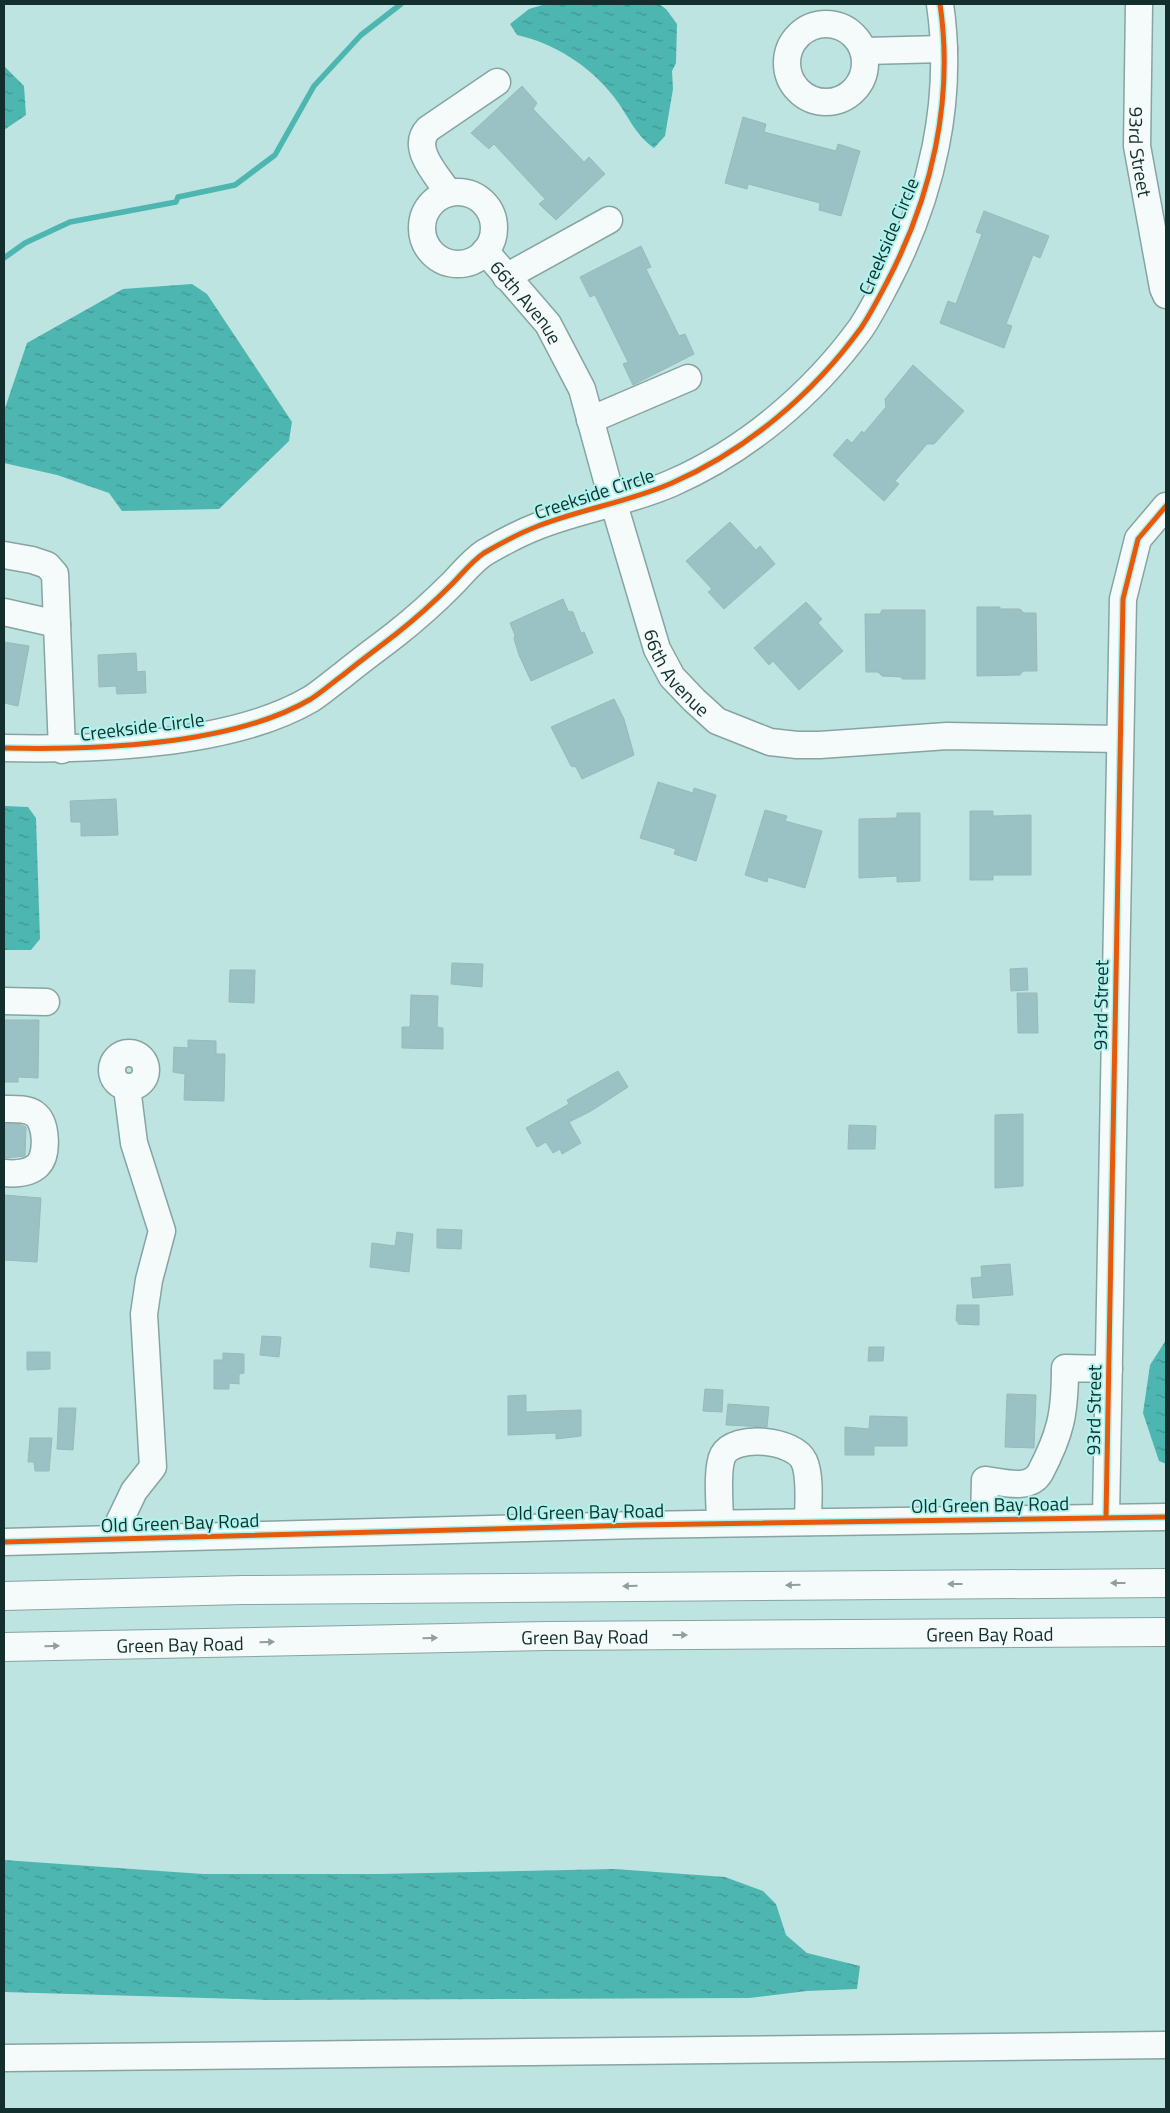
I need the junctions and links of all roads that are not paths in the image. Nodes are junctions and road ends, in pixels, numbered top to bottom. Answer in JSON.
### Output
{"nodes":[{"id":1,"x":940,"y":4,"type":"edge"},
{"id":2,"x":1139,"y":4,"type":"edge"},
{"id":3,"x":944,"y":49,"type":"junction"},
{"id":4,"x":865,"y":51,"type":"dead end"},
{"id":5,"x":497,"y":82,"type":"dead end"},
{"id":6,"x":448,"y":192,"type":"junction"},
{"id":7,"x":609,"y":220,"type":"dead end"},
{"id":8,"x":485,"y":252,"type":"junction"},
{"id":9,"x":506,"y":277,"type":"junction"},
{"id":10,"x":1166,"y":295,"type":"edge"},
{"id":11,"x":688,"y":378,"type":"dead end"},
{"id":12,"x":590,"y":420,"type":"junction"},
{"id":13,"x":614,"y":503,"type":"junction"},
{"id":14,"x":1166,"y":506,"type":"edge"},
{"id":15,"x":4,"y":555,"type":"edge"},
{"id":16,"x":4,"y":612,"type":"edge"},
{"id":17,"x":58,"y":624,"type":"junction"},
{"id":18,"x":1120,"y":738,"type":"junction"},
{"id":19,"x":4,"y":748,"type":"edge"},
{"id":20,"x":62,"y":750,"type":"junction"},
{"id":21,"x":4,"y":1001,"type":"edge"},
{"id":22,"x":46,"y":1002,"type":"dead end"},
{"id":23,"x":127,"y":1088,"type":"dead end"},
{"id":24,"x":4,"y":1109,"type":"edge"},
{"id":25,"x":4,"y":1173,"type":"edge"},
{"id":26,"x":1109,"y":1369,"type":"junction"},
{"id":27,"x":1106,"y":1517,"type":"junction"},
{"id":28,"x":1166,"y":1517,"type":"edge"},
{"id":29,"x":984,"y":1519,"type":"junction"},
{"id":30,"x":808,"y":1522,"type":"junction"},
{"id":31,"x":720,"y":1523,"type":"junction"},
{"id":32,"x":111,"y":1540,"type":"junction"},
{"id":33,"x":4,"y":1542,"type":"edge"},
{"id":34,"x":1166,"y":1583,"type":"edge"},
{"id":35,"x":4,"y":1596,"type":"edge"},
{"id":36,"x":1166,"y":1632,"type":"edge"},
{"id":37,"x":4,"y":1647,"type":"edge"},
{"id":38,"x":1166,"y":2044,"type":"edge"},
{"id":39,"x":4,"y":2058,"type":"edge"}],
"edges":[{"from":1,"to":3,"type":"street","name":"Creekside Circle"},
{"from":2,"to":10,"type":"street","name":"93rd Street"},
{"from":3,"to":4,"type":"street"},
{"from":3,"to":13,"type":"street","name":"Creekside Circle"},
{"from":5,"to":6,"type":"street"},
{"from":6,"to":8,"type":"street"},
{"from":6,"to":8,"type":"street"},
{"from":7,"to":9,"type":"street"},
{"from":8,"to":9,"type":"street","name":"66th Avenue"},
{"from":9,"to":12,"type":"street","name":"66th Avenue"},
{"from":11,"to":12,"type":"street"},
{"from":12,"to":13,"type":"street","name":"66th Avenue"},
{"from":13,"to":18,"type":"street","name":"66th Avenue"},
{"from":13,"to":20,"type":"street","name":"Creekside Circle"},
{"from":14,"to":18,"type":"street","name":"93rd Street"},
{"from":15,"to":17,"type":"street"},
{"from":16,"to":17,"type":"street"},
{"from":17,"to":20,"type":"street"},
{"from":18,"to":26,"type":"street","name":"93rd Street"},
{"from":19,"to":20,"type":"street","name":"Creekside Circle"},
{"from":21,"to":22,"type":"street"},
{"from":23,"to":32,"type":"street"},
{"from":24,"to":25,"type":"street"},
{"from":26,"to":27,"type":"street","name":"93rd Street"},
{"from":26,"to":29,"type":"street"},
{"from":27,"to":28,"type":"street","name":"Old Green Bay Road"},
{"from":27,"to":29,"type":"street","name":"Old Green Bay Road"},
{"from":29,"to":30,"type":"street","name":"Old Green Bay Road"},
{"from":30,"to":31,"type":"street","name":"Old Green Bay Road"},
{"from":30,"to":31,"type":"street"},
{"from":31,"to":32,"type":"street","name":"Old Green Bay Road"},
{"from":32,"to":33,"type":"street","name":"Old Green Bay Road"},
{"from":34,"to":35,"type":"main road","one_way":true},
{"from":37,"to":36,"type":"main road","name":"Green Bay Road","one_way":true},
{"from":38,"to":39,"type":"street"}]}
